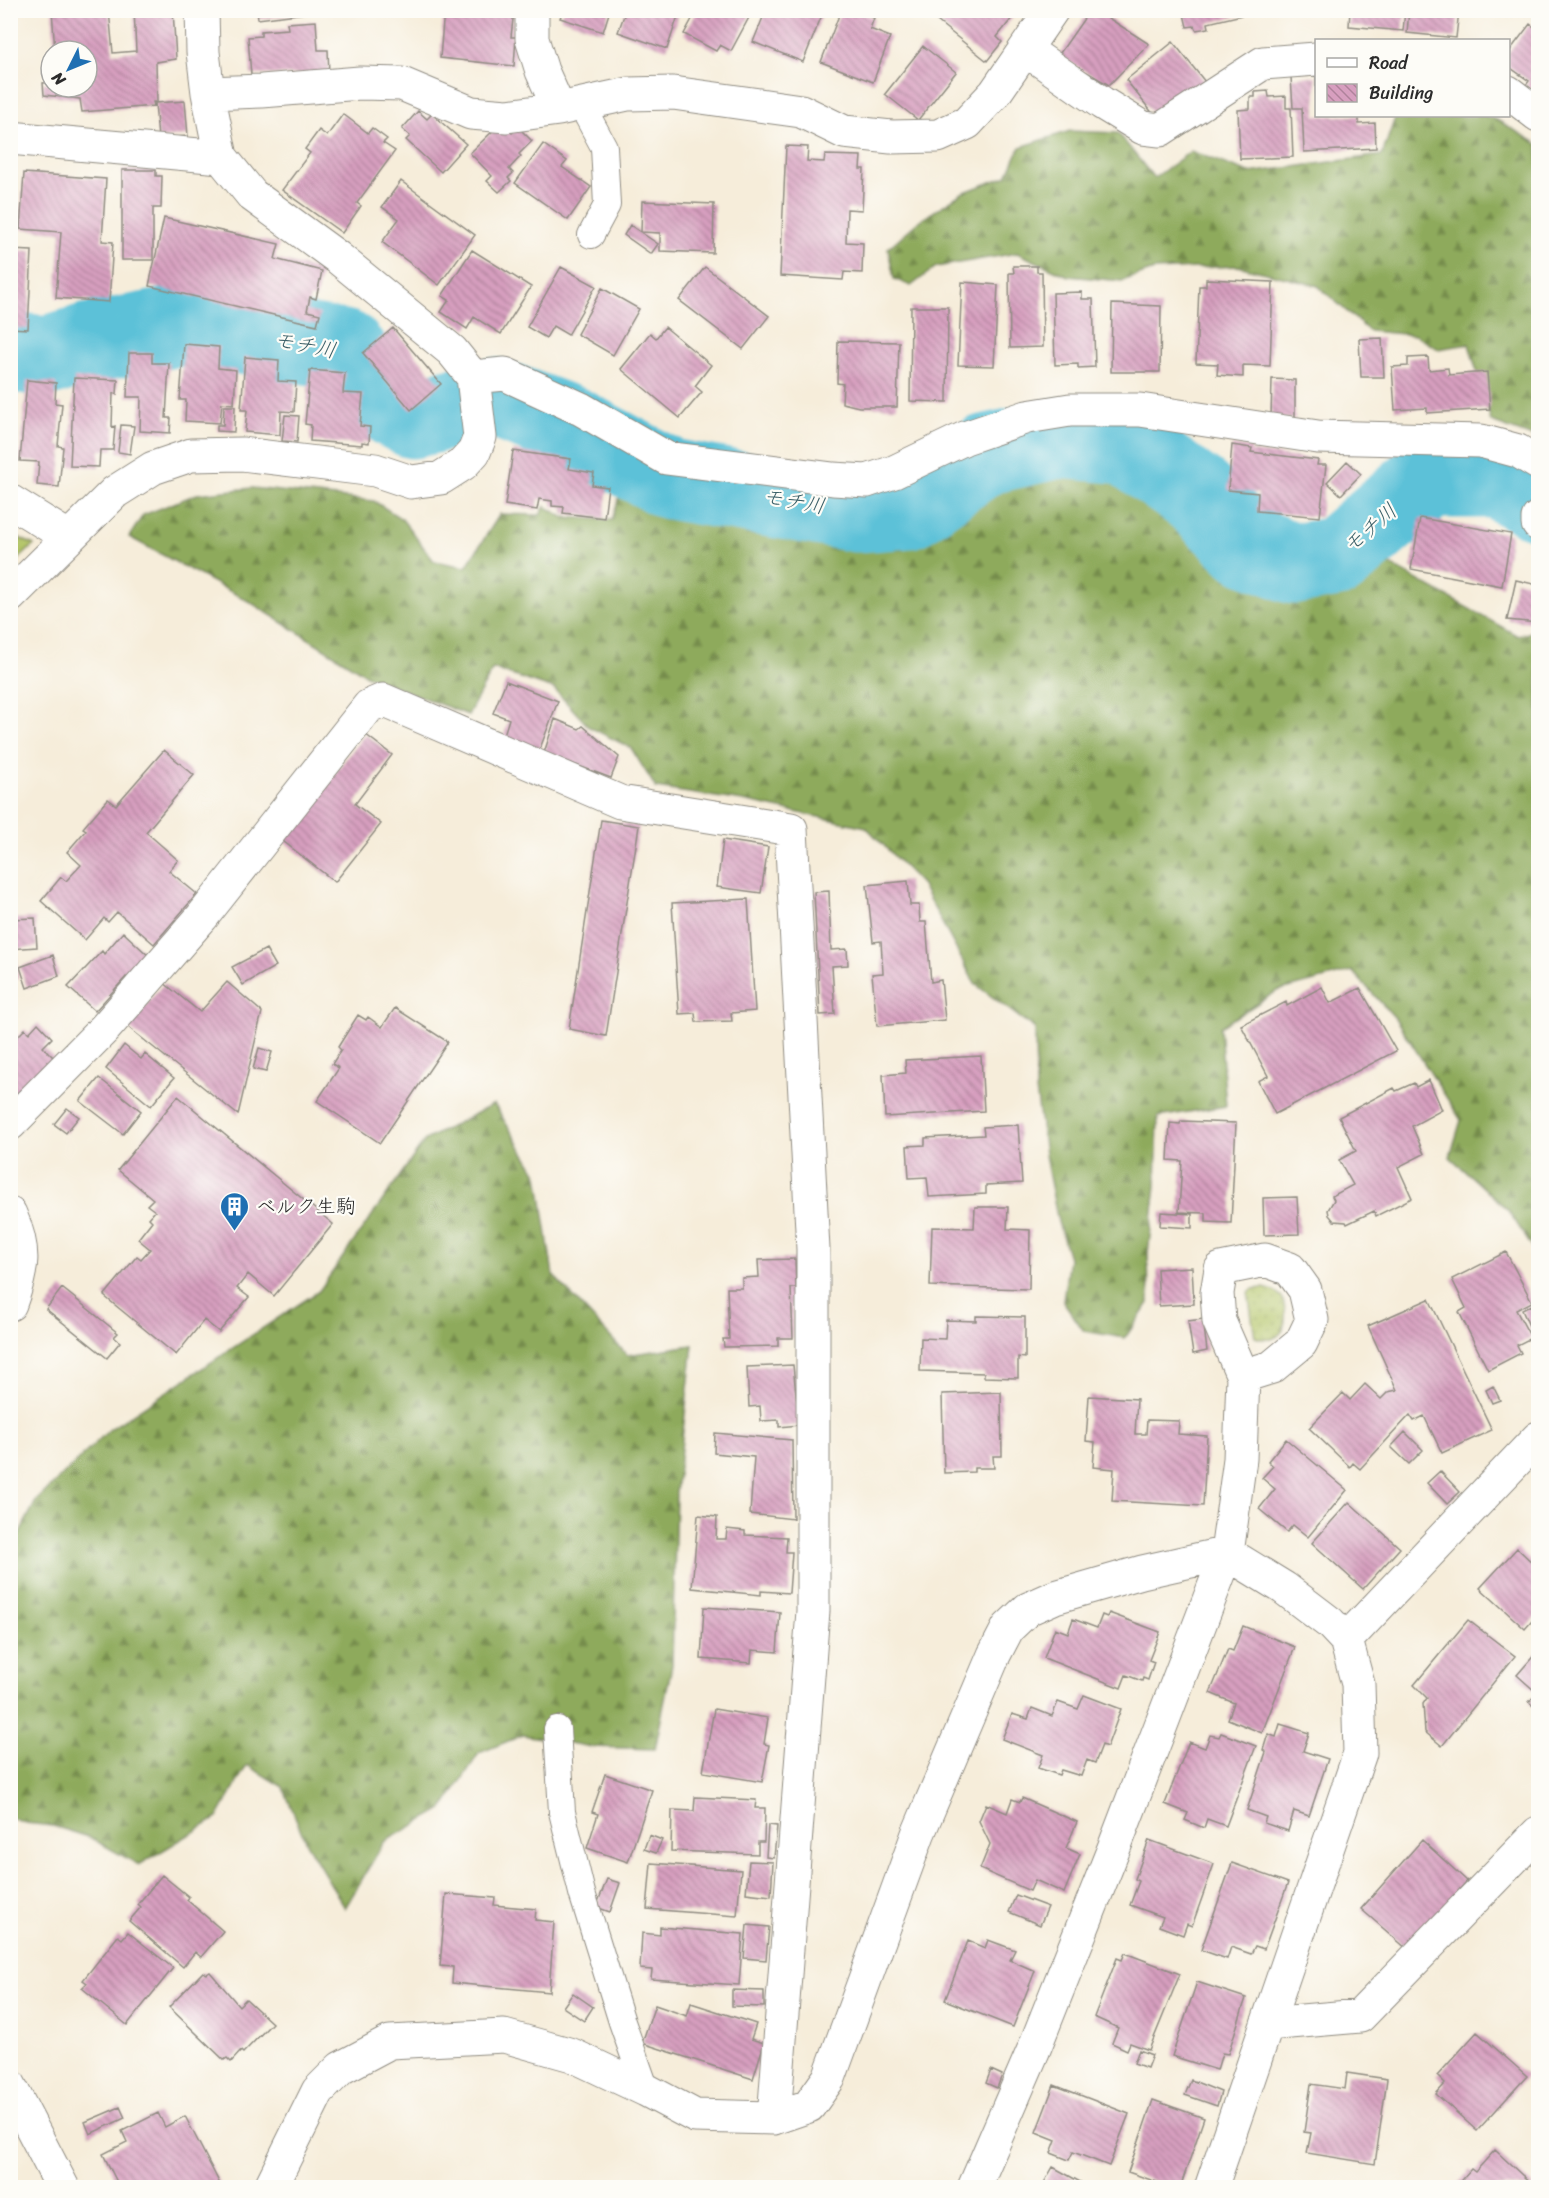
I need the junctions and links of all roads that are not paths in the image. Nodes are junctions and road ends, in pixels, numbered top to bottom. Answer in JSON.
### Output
{"nodes":[{"id":1,"x":202,"y":10,"type":"edge"},
{"id":2,"x":532,"y":10,"type":"edge"},
{"id":3,"x":1052,"y":10,"type":"edge"},
{"id":4,"x":1026,"y":50,"type":"junction"},
{"id":5,"x":1315,"y":59,"type":"edge"},
{"id":6,"x":208,"y":93,"type":"junction"},
{"id":7,"x":1510,"y":93,"type":"edge"},
{"id":8,"x":570,"y":107,"type":"junction"},
{"id":9,"x":1539,"y":115,"type":"edge"},
{"id":10,"x":10,"y":138,"type":"edge"},
{"id":11,"x":221,"y":157,"type":"junction"},
{"id":12,"x":591,"y":235,"type":"dead end"},
{"id":13,"x":473,"y":377,"type":"junction"},
{"id":14,"x":1539,"y":463,"type":"edge"},
{"id":15,"x":10,"y":501,"type":"edge"},
{"id":16,"x":1539,"y":518,"type":"edge"},
{"id":17,"x":1539,"y":524,"type":"edge"},
{"id":18,"x":68,"y":537,"type":"junction"},
{"id":19,"x":10,"y":596,"type":"edge"},
{"id":20,"x":10,"y":1124,"type":"edge"},
{"id":21,"x":10,"y":1215,"type":"edge"},
{"id":22,"x":10,"y":1304,"type":"edge"},
{"id":23,"x":1243,"y":1376,"type":"dead end"},
{"id":24,"x":1539,"y":1438,"type":"edge"},
{"id":25,"x":1227,"y":1553,"type":"junction"},
{"id":26,"x":1346,"y":1640,"type":"junction"},
{"id":27,"x":557,"y":1729,"type":"dead end"},
{"id":28,"x":1539,"y":1833,"type":"edge"},
{"id":29,"x":1267,"y":2024,"type":"junction"},
{"id":30,"x":10,"y":2086,"type":"edge"},
{"id":31,"x":646,"y":2090,"type":"junction"},
{"id":32,"x":774,"y":2118,"type":"junction"},
{"id":33,"x":63,"y":2187,"type":"edge"},
{"id":34,"x":270,"y":2187,"type":"edge"},
{"id":35,"x":974,"y":2187,"type":"edge"},
{"id":36,"x":1211,"y":2187,"type":"edge"}],
"edges":[{"from":1,"to":6,"type":"street"},
{"from":2,"to":8,"type":"street"},
{"from":3,"to":4,"type":"street"},
{"from":4,"to":5,"type":"street"},
{"from":4,"to":8,"type":"street"},
{"from":6,"to":8,"type":"street"},
{"from":6,"to":11,"type":"street"},
{"from":7,"to":9,"type":"street"},
{"from":8,"to":12,"type":"lane"},
{"from":10,"to":11,"type":"street"},
{"from":11,"to":13,"type":"street"},
{"from":13,"to":14,"type":"street"},
{"from":13,"to":18,"type":"street"},
{"from":15,"to":18,"type":"street"},
{"from":16,"to":17,"type":"street"},
{"from":18,"to":19,"type":"street"},
{"from":20,"to":32,"type":"street"},
{"from":21,"to":22,"type":"street"},
{"from":23,"to":25,"type":"street"},
{"from":24,"to":26,"type":"street"},
{"from":25,"to":26,"type":"street"},
{"from":25,"to":32,"type":"street"},
{"from":25,"to":35,"type":"street"},
{"from":26,"to":29,"type":"street"},
{"from":27,"to":31,"type":"lane"},
{"from":28,"to":29,"type":"street"},
{"from":29,"to":36,"type":"street"},
{"from":30,"to":33,"type":"street"},
{"from":31,"to":32,"type":"street"},
{"from":31,"to":34,"type":"street"}]}
